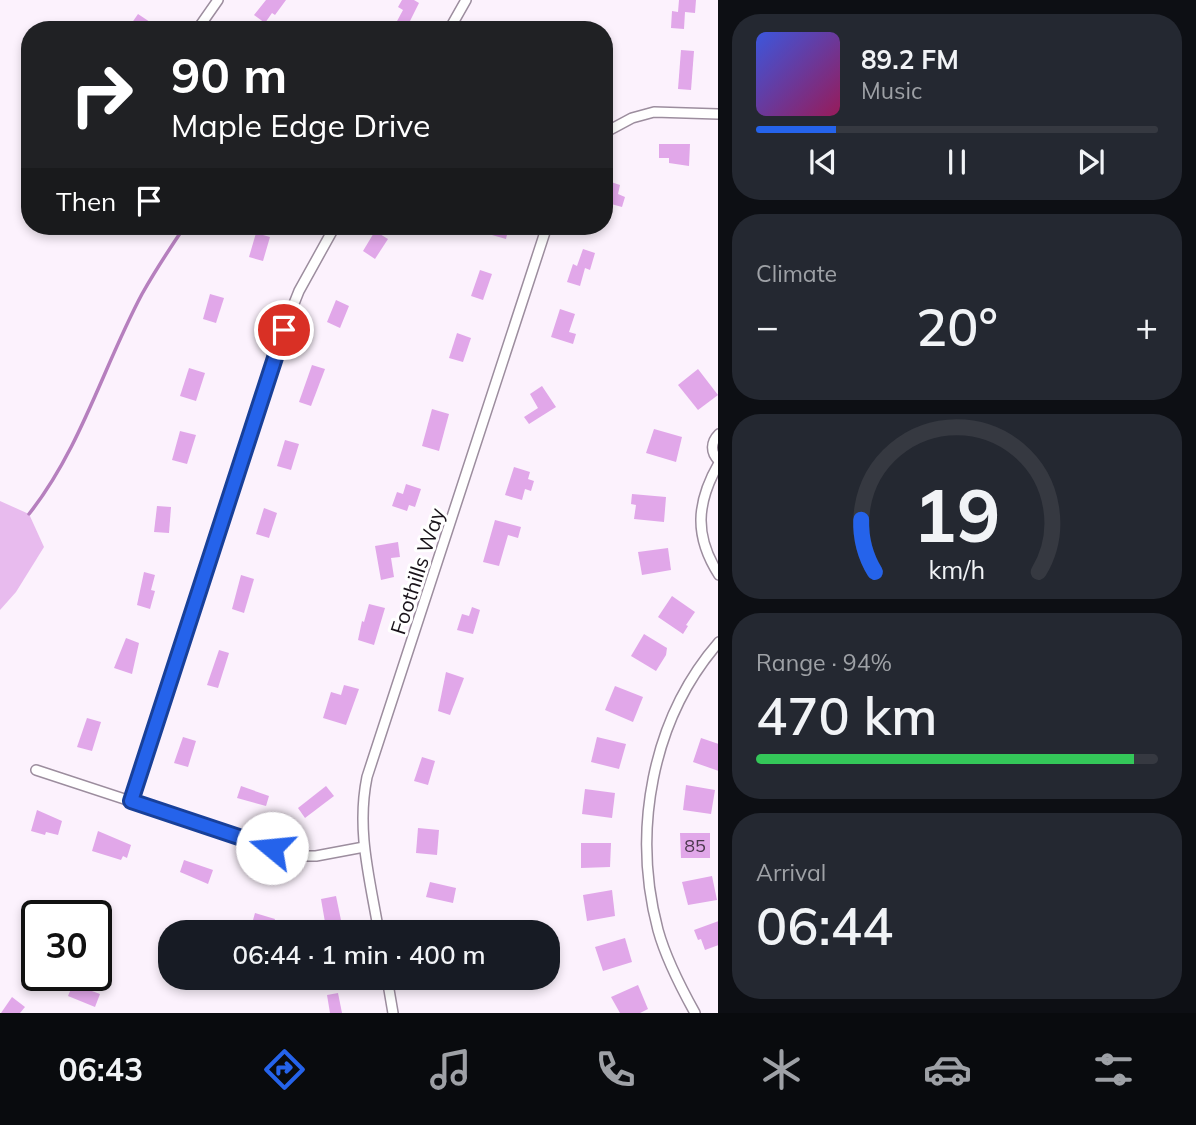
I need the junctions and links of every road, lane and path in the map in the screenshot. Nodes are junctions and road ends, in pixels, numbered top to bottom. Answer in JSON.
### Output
{"nodes":[{"id":1,"x":218,"y":0,"type":"edge"},
{"id":2,"x":466,"y":0,"type":"edge"},
{"id":3,"x":203,"y":21,"type":"edge"},
{"id":4,"x":454,"y":21,"type":"edge"},
{"id":5,"x":718,"y":114,"type":"edge"},
{"id":6,"x":613,"y":128,"type":"edge"},
{"id":7,"x":330,"y":235,"type":"edge"},
{"id":8,"x":544,"y":235,"type":"edge"},
{"id":9,"x":718,"y":434,"type":"edge"},
{"id":10,"x":718,"y":462,"type":"edge"},
{"id":11,"x":718,"y":575,"type":"edge"},
{"id":12,"x":718,"y":642,"type":"edge"},
{"id":13,"x":36,"y":770,"type":"dead end"},
{"id":14,"x":131,"y":801,"type":"junction"},
{"id":15,"x":365,"y":847,"type":"junction"},
{"id":16,"x":377,"y":920,"type":"edge"},
{"id":17,"x":389,"y":990,"type":"edge"},
{"id":18,"x":393,"y":1013,"type":"edge"},
{"id":19,"x":695,"y":1013,"type":"edge"}],
"edges":[{"from":1,"to":3,"type":"street"},
{"from":2,"to":4,"type":"street"},
{"from":5,"to":6,"type":"street"},
{"from":7,"to":14,"type":"street"},
{"from":8,"to":15,"type":"street","name":"Foothills Way"},
{"from":9,"to":10,"type":"street"},
{"from":10,"to":11,"type":"street"},
{"from":12,"to":19,"type":"street"},
{"from":13,"to":14,"type":"street"},
{"from":14,"to":15,"type":"street"},
{"from":15,"to":16,"type":"street","name":"Foothills Way"},
{"from":17,"to":18,"type":"street"}]}
